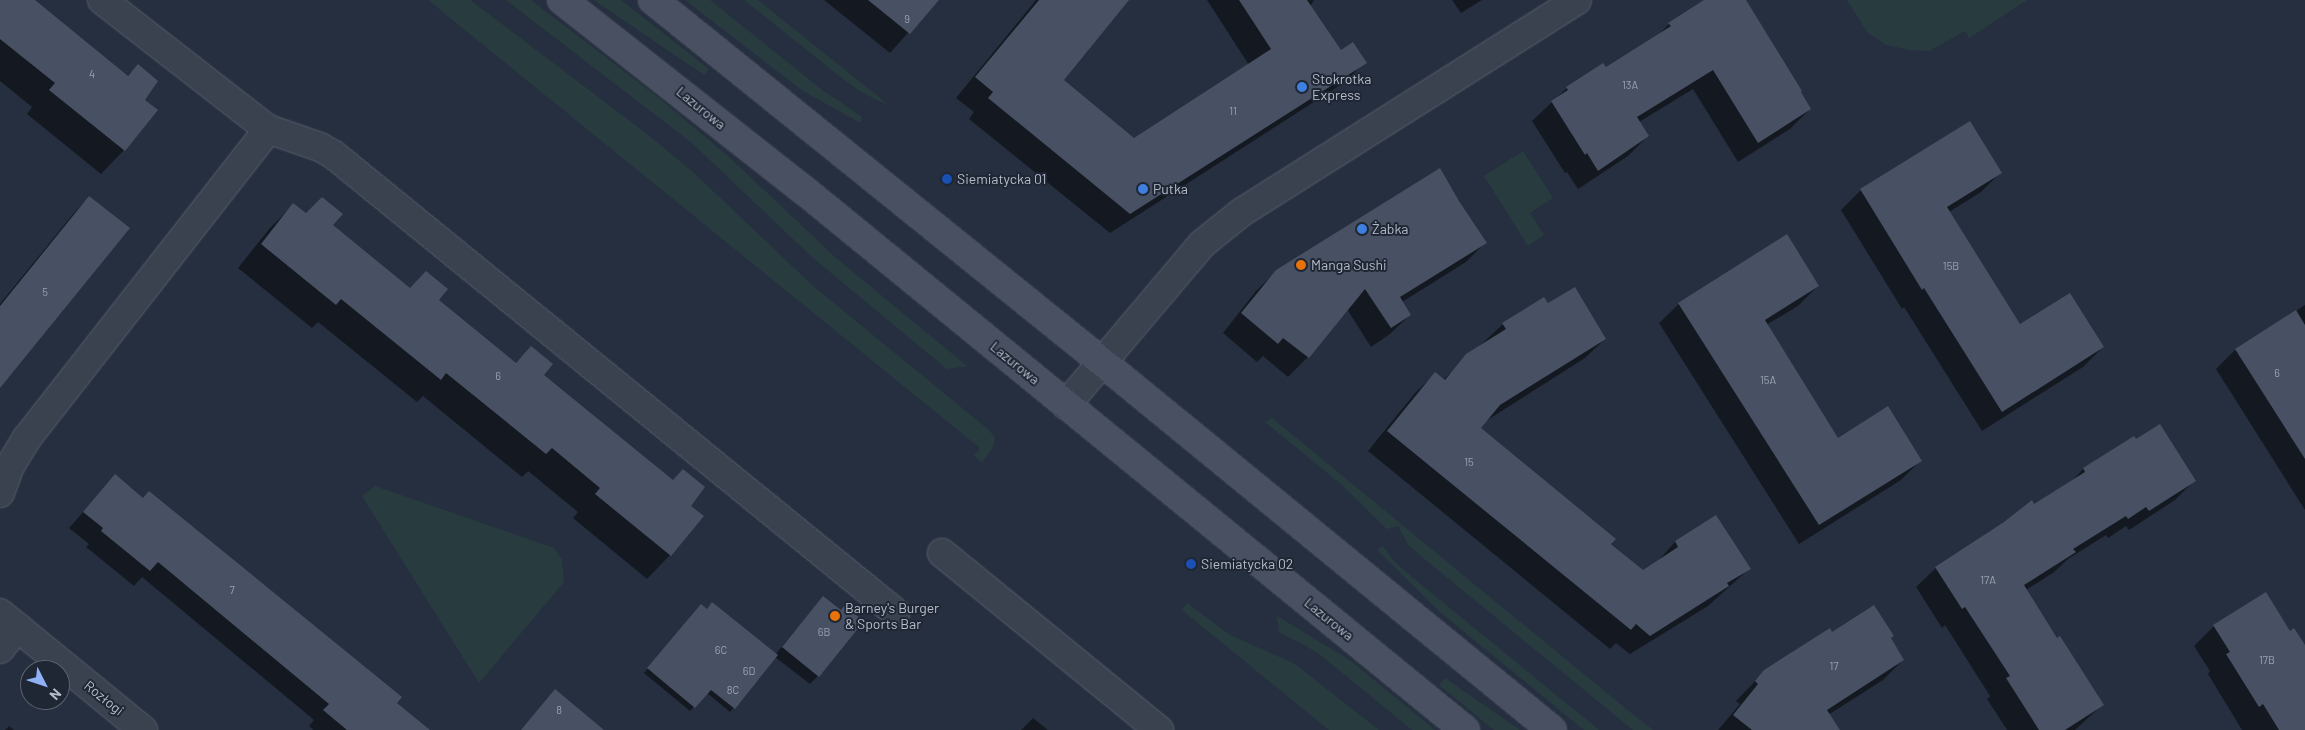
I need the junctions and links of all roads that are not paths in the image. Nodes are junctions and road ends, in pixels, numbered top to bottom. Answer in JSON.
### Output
{"nodes":[{"id":1,"x":102,"y":0,"type":"edge"},
{"id":2,"x":562,"y":0,"type":"edge"},
{"id":3,"x":653,"y":0,"type":"edge"},
{"id":4,"x":1577,"y":0,"type":"edge"},
{"id":5,"x":268,"y":129,"type":"junction"},
{"id":6,"x":1102,"y":362,"type":"junction"},
{"id":7,"x":1066,"y":405,"type":"junction"},
{"id":8,"x":0,"y":493,"type":"edge"},
{"id":9,"x":942,"y":553,"type":"dead end"},
{"id":10,"x":895,"y":612,"type":"dead end"},
{"id":11,"x":9,"y":620,"type":"edge"},
{"id":12,"x":0,"y":649,"type":"edge"},
{"id":13,"x":143,"y":730,"type":"edge"},
{"id":14,"x":1159,"y":730,"type":"edge"},
{"id":15,"x":1465,"y":730,"type":"edge"},
{"id":16,"x":1552,"y":730,"type":"edge"}],
"edges":[{"from":1,"to":5,"type":"street"},
{"from":2,"to":7,"type":"main road","name":"Lazurowa"},
{"from":3,"to":6,"type":"main road"},
{"from":4,"to":6,"type":"street"},
{"from":5,"to":8,"type":"street"},
{"from":5,"to":10,"type":"street"},
{"from":6,"to":7,"type":"street"},
{"from":6,"to":16,"type":"main road"},
{"from":7,"to":15,"type":"main road","name":"Lazurowa"},
{"from":9,"to":14,"type":"street"},
{"from":11,"to":12,"type":"street","name":"Rozłogi"},
{"from":11,"to":13,"type":"street","name":"Rozłogi"}]}
